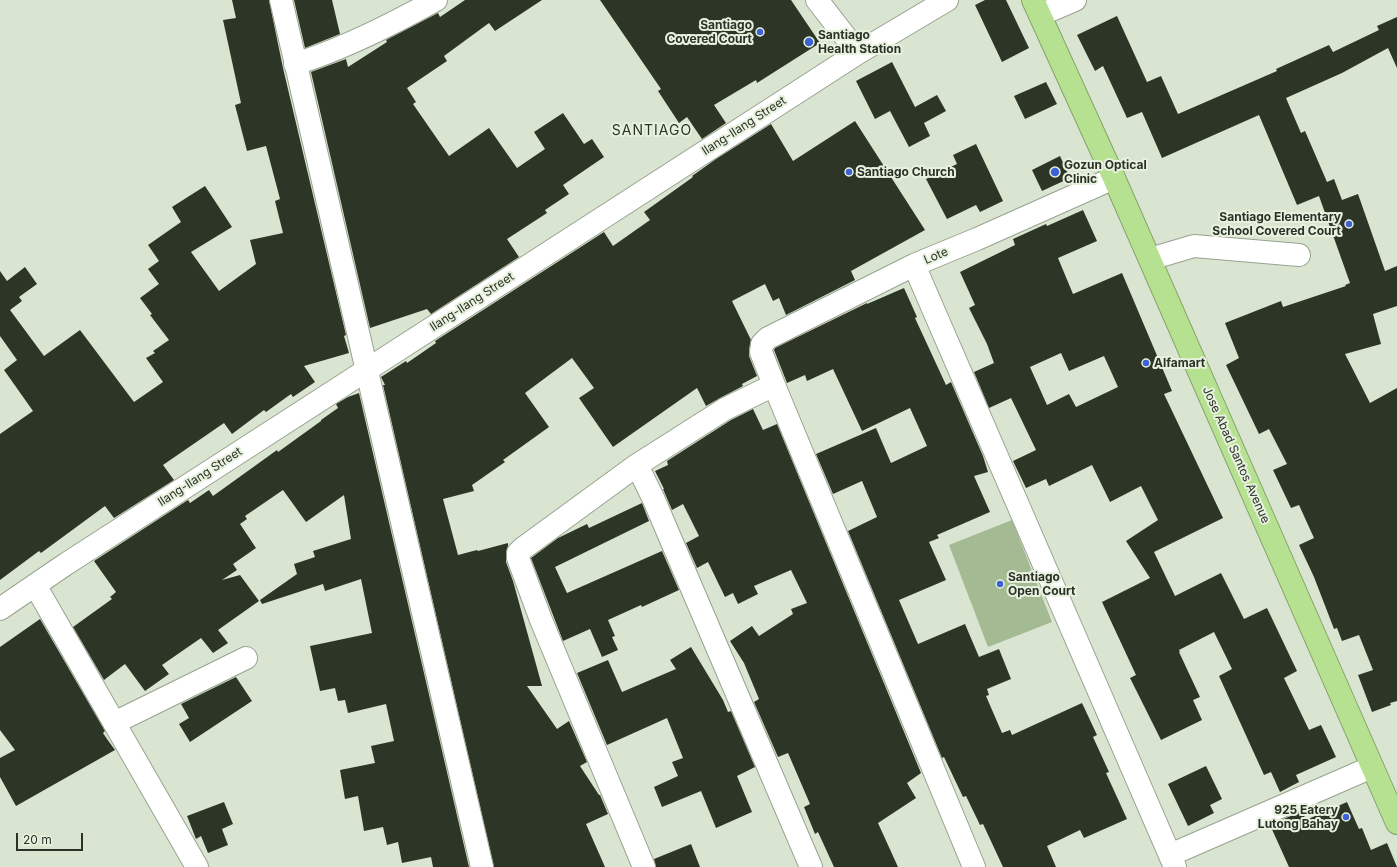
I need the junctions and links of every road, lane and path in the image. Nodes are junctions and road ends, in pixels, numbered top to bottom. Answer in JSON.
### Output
{"nodes":[{"id":1,"x":280,"y":0,"type":"edge"},
{"id":2,"x":817,"y":0,"type":"edge"},
{"id":3,"x":947,"y":0,"type":"edge"},
{"id":4,"x":1075,"y":0,"type":"edge"},
{"id":5,"x":428,"y":2,"type":"edge"},
{"id":6,"x":1036,"y":7,"type":"edge"},
{"id":7,"x":858,"y":53,"type":"junction"},
{"id":8,"x":295,"y":64,"type":"junction"},
{"id":9,"x":1114,"y":178,"type":"junction"},
{"id":10,"x":1299,"y":255,"type":"dead end"},
{"id":11,"x":1150,"y":260,"type":"junction"},
{"id":12,"x":914,"y":265,"type":"junction"},
{"id":13,"x":366,"y":370,"type":"junction"},
{"id":14,"x":774,"y":385,"type":"junction"},
{"id":15,"x":637,"y":465,"type":"junction"},
{"id":16,"x":35,"y":585,"type":"junction"},
{"id":17,"x":0,"y":609,"type":"edge"},
{"id":18,"x":246,"y":658,"type":"dead end"},
{"id":19,"x":114,"y":722,"type":"junction"},
{"id":20,"x":1372,"y":767,"type":"junction"},
{"id":21,"x":1397,"y":823,"type":"edge"},
{"id":22,"x":1173,"y":861,"type":"edge"},
{"id":23,"x":197,"y":867,"type":"edge"},
{"id":24,"x":482,"y":867,"type":"edge"},
{"id":25,"x":644,"y":867,"type":"edge"},
{"id":26,"x":811,"y":867,"type":"edge"},
{"id":27,"x":974,"y":867,"type":"edge"}],
"edges":[{"from":1,"to":8,"type":"street"},
{"from":2,"to":7,"type":"street"},
{"from":3,"to":7,"type":"street","name":"Ilang-Ilang Street"},
{"from":4,"to":6,"type":"street"},
{"from":5,"to":8,"type":"street"},
{"from":6,"to":9,"type":"highway","name":"Jose Abad Santos Avenue"},
{"from":7,"to":13,"type":"street","name":"Ilang-Ilang Street"},
{"from":8,"to":13,"type":"street"},
{"from":9,"to":11,"type":"highway","name":"Jose Abad Santos Avenue"},
{"from":9,"to":12,"type":"street","name":"Lote"},
{"from":10,"to":11,"type":"street"},
{"from":11,"to":20,"type":"highway","name":"Jose Abad Santos Avenue"},
{"from":12,"to":14,"type":"street","name":"Lote"},
{"from":12,"to":22,"type":"street"},
{"from":13,"to":16,"type":"street","name":"Ilang-Ilang Street"},
{"from":13,"to":24,"type":"street"},
{"from":14,"to":15,"type":"street"},
{"from":14,"to":27,"type":"street"},
{"from":15,"to":25,"type":"street"},
{"from":15,"to":26,"type":"street"},
{"from":16,"to":17,"type":"street","name":"Ilang-Ilang Street"},
{"from":16,"to":19,"type":"street"},
{"from":18,"to":19,"type":"street"},
{"from":19,"to":23,"type":"street"},
{"from":20,"to":21,"type":"highway","name":"Jose Abad Santos Avenue"},
{"from":20,"to":22,"type":"street"}]}
